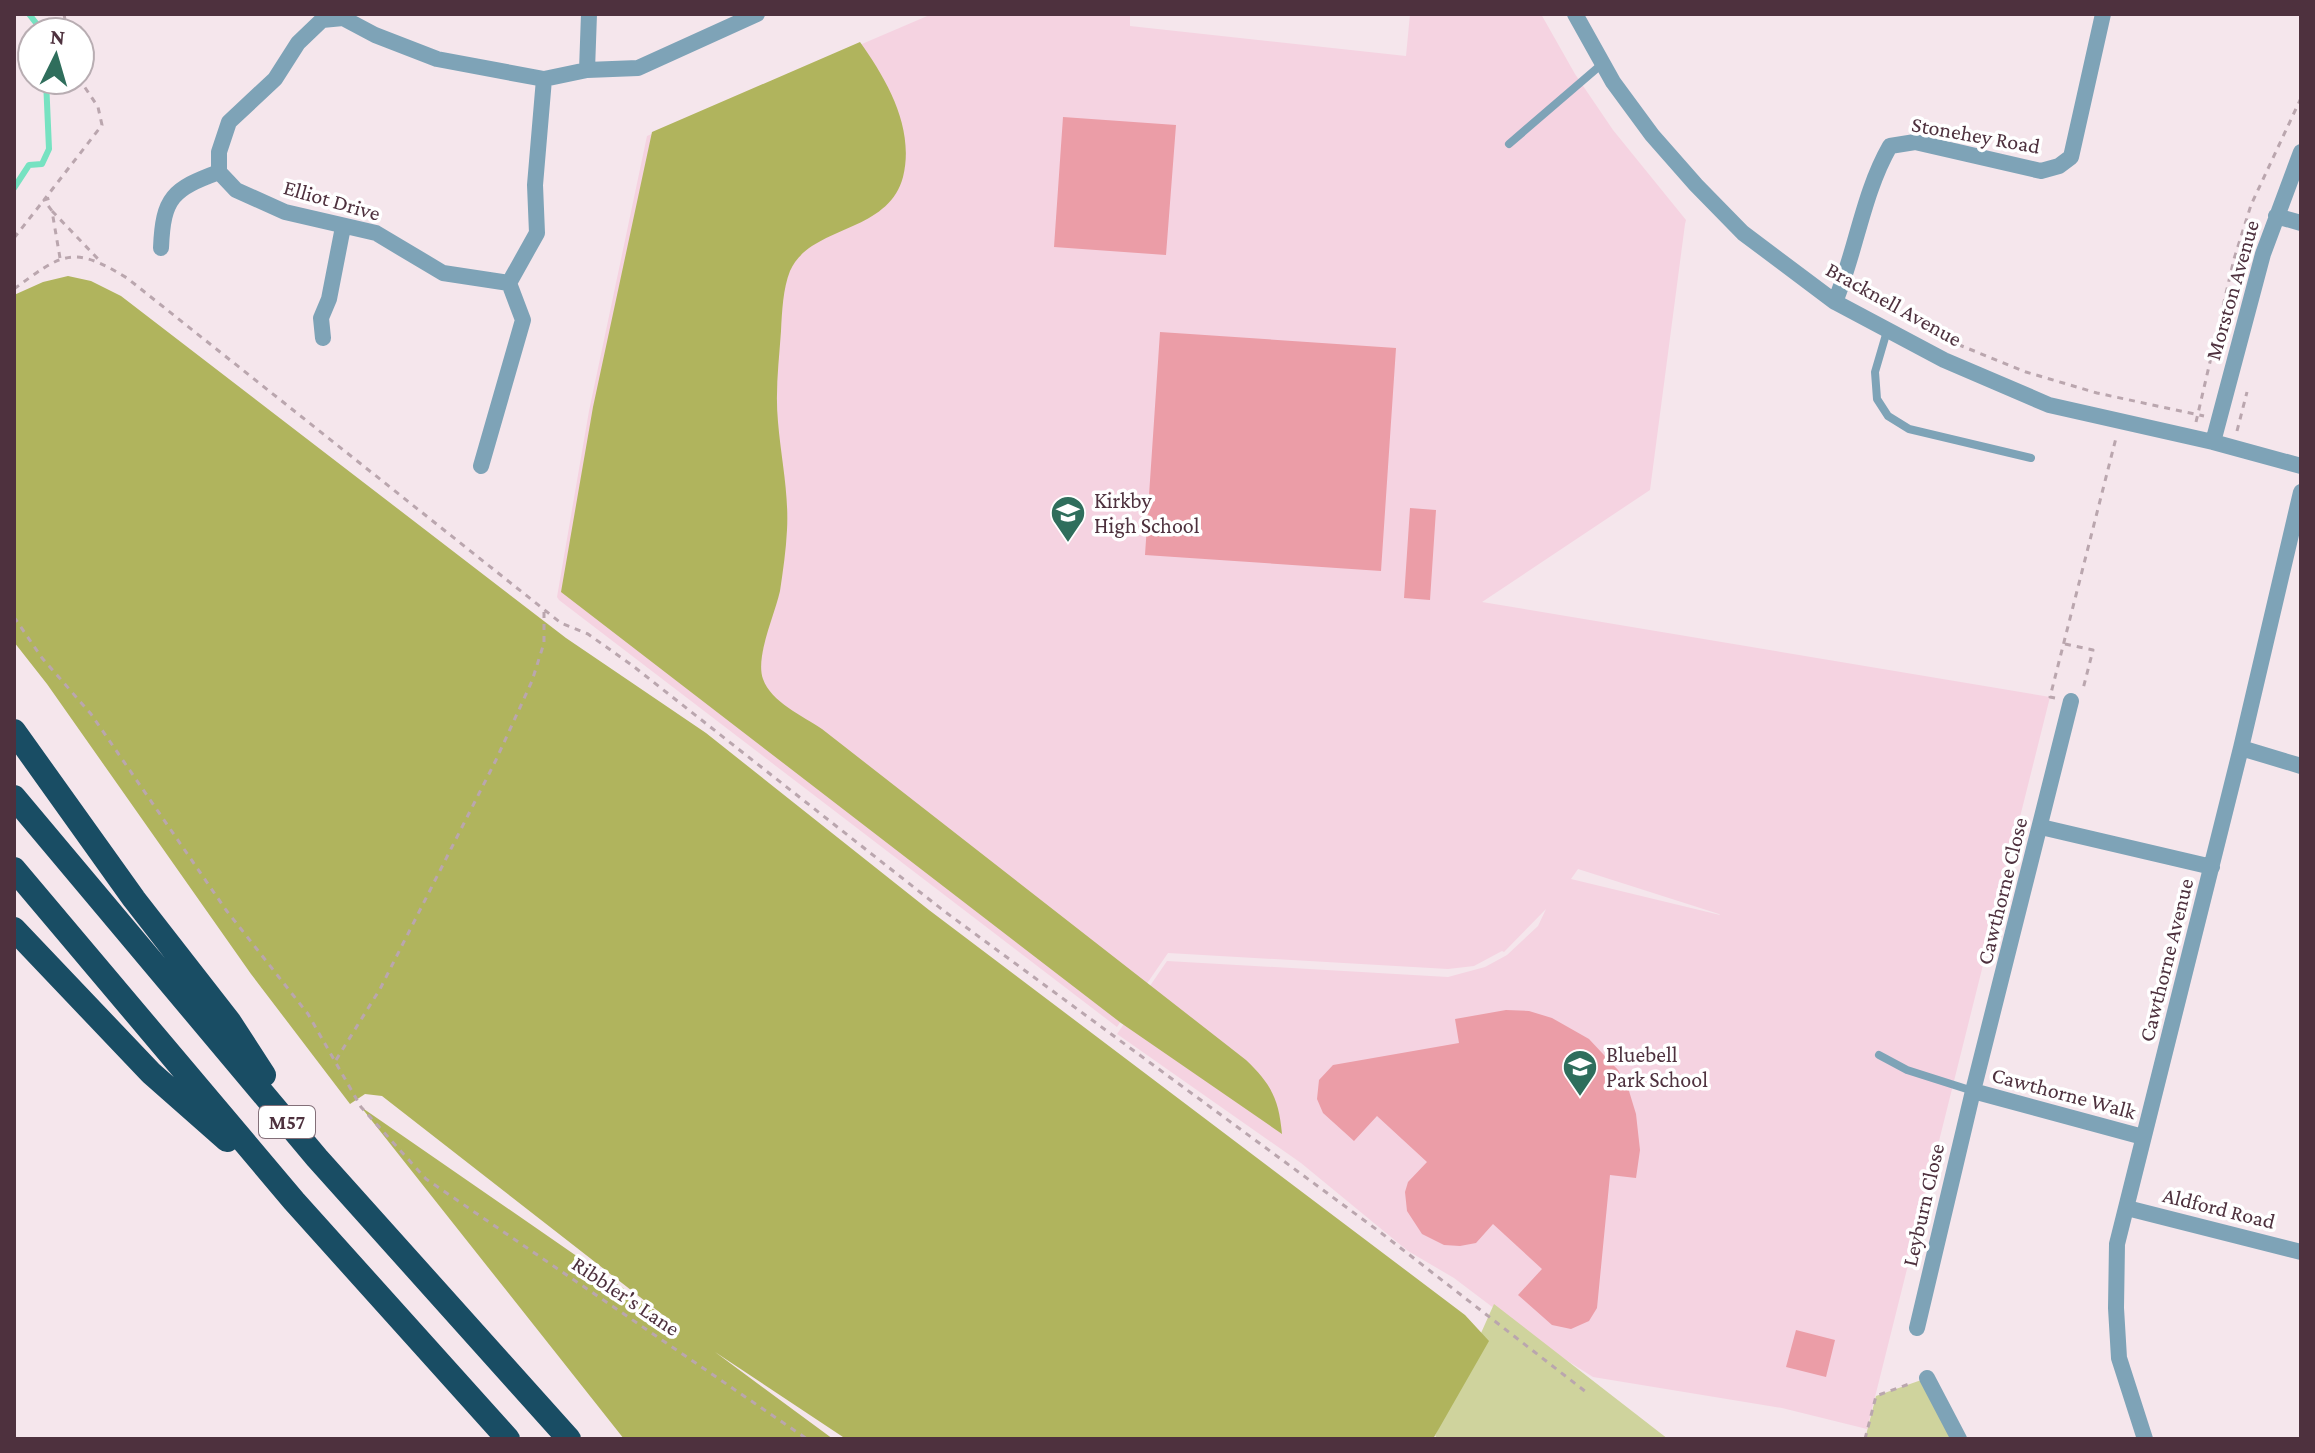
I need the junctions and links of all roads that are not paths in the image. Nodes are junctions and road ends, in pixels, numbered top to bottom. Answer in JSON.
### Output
{"nodes":[{"id":1,"x":589,"y":14,"type":"edge"},
{"id":2,"x":757,"y":14,"type":"edge"},
{"id":3,"x":1575,"y":14,"type":"edge"},
{"id":4,"x":2103,"y":14,"type":"edge"},
{"id":5,"x":1602,"y":64,"type":"junction"},
{"id":6,"x":587,"y":70,"type":"junction"},
{"id":7,"x":544,"y":79,"type":"junction"},
{"id":8,"x":1509,"y":144,"type":"dead end"},
{"id":9,"x":2301,"y":152,"type":"edge"},
{"id":10,"x":219,"y":172,"type":"junction"},
{"id":11,"x":2276,"y":216,"type":"junction"},
{"id":12,"x":2301,"y":223,"type":"edge"},
{"id":13,"x":343,"y":227,"type":"junction"},
{"id":14,"x":161,"y":248,"type":"dead end"},
{"id":15,"x":509,"y":283,"type":"junction"},
{"id":16,"x":1835,"y":302,"type":"junction"},
{"id":17,"x":1887,"y":331,"type":"junction"},
{"id":18,"x":323,"y":338,"type":"dead end"},
{"id":19,"x":2213,"y":442,"type":"junction"},
{"id":20,"x":2031,"y":458,"type":"dead end"},
{"id":21,"x":481,"y":466,"type":"dead end"},
{"id":22,"x":2301,"y":466,"type":"edge"},
{"id":23,"x":2301,"y":492,"type":"edge"},
{"id":24,"x":2071,"y":701,"type":"road end"},
{"id":25,"x":14,"y":731,"type":"edge"},
{"id":26,"x":2241,"y":748,"type":"junction"},
{"id":27,"x":2301,"y":766,"type":"edge"},
{"id":28,"x":14,"y":797,"type":"edge"},
{"id":29,"x":2041,"y":827,"type":"junction"},
{"id":30,"x":2212,"y":867,"type":"junction"},
{"id":31,"x":14,"y":869,"type":"edge"},
{"id":32,"x":14,"y":929,"type":"edge"},
{"id":33,"x":1879,"y":1055,"type":"dead end"},
{"id":34,"x":1973,"y":1091,"type":"junction"},
{"id":35,"x":2143,"y":1137,"type":"junction"},
{"id":36,"x":317,"y":1158,"type":"junction"},
{"id":37,"x":294,"y":1201,"type":"junction"},
{"id":38,"x":2127,"y":1208,"type":"junction"},
{"id":39,"x":2300,"y":1249,"type":"edge"},
{"id":40,"x":1917,"y":1328,"type":"dead end"},
{"id":41,"x":1927,"y":1378,"type":"road end"},
{"id":42,"x":508,"y":1439,"type":"edge"},
{"id":43,"x":569,"y":1439,"type":"edge"},
{"id":44,"x":1959,"y":1439,"type":"edge"},
{"id":45,"x":2145,"y":1439,"type":"edge"}],
"edges":[{"from":1,"to":6,"type":"street"},
{"from":2,"to":6,"type":"street"},
{"from":3,"to":5,"type":"street","name":"Bracknell Avenue"},
{"from":4,"to":16,"type":"street","name":"Stonehey Road"},
{"from":5,"to":8,"type":"lane"},
{"from":5,"to":16,"type":"street","name":"Bracknell Avenue"},
{"from":6,"to":7,"type":"street"},
{"from":7,"to":10,"type":"street"},
{"from":7,"to":15,"type":"street"},
{"from":9,"to":11,"type":"street","name":"Morston Avenue"},
{"from":10,"to":13,"type":"street","name":"Elliot Drive"},
{"from":10,"to":14,"type":"street"},
{"from":11,"to":12,"type":"street"},
{"from":11,"to":19,"type":"street","name":"Morston Avenue"},
{"from":13,"to":15,"type":"street","name":"Elliot Drive"},
{"from":13,"to":18,"type":"street"},
{"from":15,"to":21,"type":"street"},
{"from":16,"to":17,"type":"street","name":"Bracknell Avenue"},
{"from":17,"to":19,"type":"street","name":"Bracknell Avenue"},
{"from":17,"to":20,"type":"lane"},
{"from":19,"to":22,"type":"street","name":"Bracknell Avenue"},
{"from":23,"to":26,"type":"street","name":"Cawthorne Avenue"},
{"from":24,"to":29,"type":"street","name":"Cawthorne Close"},
{"from":25,"to":36,"type":"highway","number":"M57"},
{"from":26,"to":27,"type":"street"},
{"from":26,"to":30,"type":"street","name":"Cawthorne Avenue"},
{"from":28,"to":36,"type":"highway","number":"M57"},
{"from":29,"to":30,"type":"street"},
{"from":29,"to":34,"type":"street","name":"Cawthorne Close"},
{"from":30,"to":35,"type":"street","name":"Cawthorne Avenue"},
{"from":31,"to":37,"type":"highway","number":"M57"},
{"from":32,"to":37,"type":"highway","number":"M57"},
{"from":33,"to":34,"type":"lane"},
{"from":34,"to":35,"type":"street","name":"Cawthorne Walk"},
{"from":34,"to":40,"type":"street","name":"Leyburn Close"},
{"from":35,"to":38,"type":"street","name":"Cawthorne Avenue"},
{"from":36,"to":43,"type":"highway","number":"M57"},
{"from":37,"to":42,"type":"highway","number":"M57"},
{"from":38,"to":39,"type":"street","name":"Aldford Road"},
{"from":38,"to":45,"type":"street","name":"Cawthorne Avenue"},
{"from":41,"to":44,"type":"street"}]}
